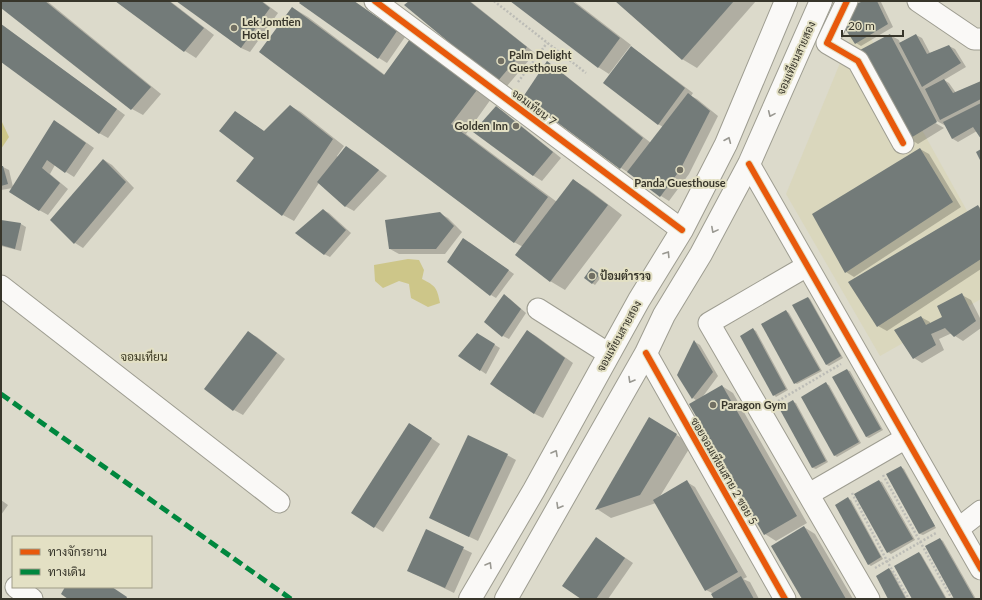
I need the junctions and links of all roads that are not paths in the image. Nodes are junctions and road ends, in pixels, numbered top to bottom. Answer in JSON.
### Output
{"nodes":[{"id":1,"x":375,"y":1,"type":"edge"},
{"id":2,"x":786,"y":1,"type":"edge"},
{"id":3,"x":821,"y":1,"type":"edge"},
{"id":4,"x":847,"y":1,"type":"edge"},
{"id":5,"x":918,"y":1,"type":"edge"},
{"id":6,"x":981,"y":39,"type":"edge"},
{"id":7,"x":903,"y":143,"type":"dead end"},
{"id":8,"x":749,"y":164,"type":"junction"},
{"id":9,"x":682,"y":230,"type":"junction"},
{"id":10,"x":807,"y":266,"type":"junction"},
{"id":11,"x":1,"y":286,"type":"edge"},
{"id":12,"x":538,"y":309,"type":"dead end"},
{"id":13,"x":646,"y":353,"type":"junction"},
{"id":14,"x":609,"y":354,"type":"junction"},
{"id":15,"x":906,"y":438,"type":"junction"},
{"id":16,"x":809,"y":494,"type":"junction"},
{"id":17,"x":279,"y":502,"type":"dead end"},
{"id":18,"x":981,"y":512,"type":"edge"},
{"id":19,"x":956,"y":526,"type":"junction"},
{"id":20,"x":979,"y":560,"type":"edge"},
{"id":21,"x":1,"y":577,"type":"edge"},
{"id":22,"x":12,"y":584,"type":"edge"},
{"id":23,"x":17,"y":588,"type":"edge"},
{"id":24,"x":32,"y":599,"type":"edge"},
{"id":25,"x":470,"y":599,"type":"edge"},
{"id":26,"x":506,"y":599,"type":"edge"},
{"id":27,"x":785,"y":599,"type":"edge"},
{"id":28,"x":870,"y":599,"type":"edge"}],
"edges":[{"from":1,"to":9,"type":"street","name":"จอมเทียน 7"},
{"from":9,"to":2,"type":"main road","name":"จอมเทียนสายสอง","one_way":true},
{"from":3,"to":8,"type":"main road","name":"จอมเทียนสายสอง","one_way":true},
{"from":4,"to":7,"type":"street"},
{"from":5,"to":6,"type":"street"},
{"from":8,"to":10,"type":"street"},
{"from":8,"to":13,"type":"main road","name":"จอมเทียนสายสอง","one_way":true},
{"from":14,"to":9,"type":"main road","name":"จอมเทียนสายสอง","one_way":true},
{"from":10,"to":15,"type":"street"},
{"from":10,"to":16,"type":"street"},
{"from":11,"to":17,"type":"street"},
{"from":12,"to":14,"type":"street"},
{"from":13,"to":26,"type":"main road","name":"จอมเทียนสายสอง","one_way":true},
{"from":13,"to":27,"type":"street","name":"ซอยจอมเทียนสาย 2 ซอย 5"},
{"from":25,"to":14,"type":"main road","name":"จอมเทียนสายสอง","one_way":true},
{"from":15,"to":16,"type":"street"},
{"from":15,"to":19,"type":"street"},
{"from":16,"to":28,"type":"street"},
{"from":18,"to":19,"type":"street"},
{"from":19,"to":20,"type":"street"},
{"from":21,"to":22,"type":"street"},
{"from":23,"to":24,"type":"street"}]}
